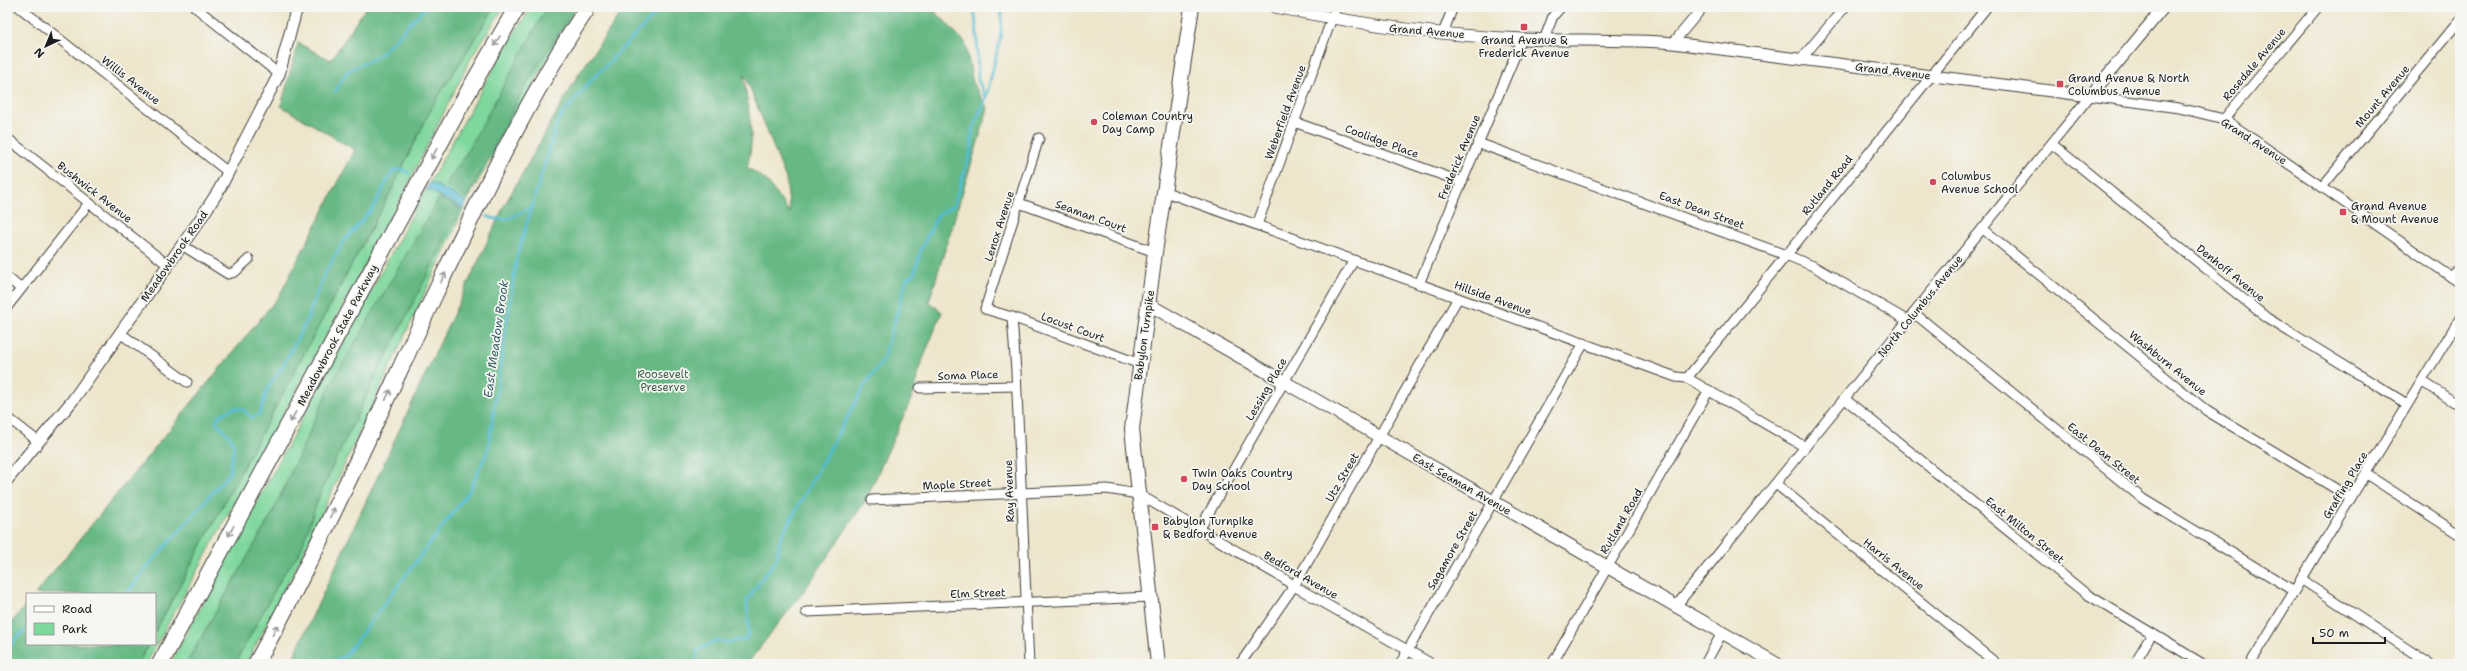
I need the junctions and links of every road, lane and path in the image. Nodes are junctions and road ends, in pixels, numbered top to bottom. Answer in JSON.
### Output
{"nodes":[{"id":1,"x":19,"y":7,"type":"edge"},
{"id":2,"x":195,"y":7,"type":"edge"},
{"id":3,"x":297,"y":7,"type":"edge"},
{"id":4,"x":517,"y":7,"type":"edge"},
{"id":5,"x":588,"y":7,"type":"edge"},
{"id":6,"x":1192,"y":7,"type":"edge"},
{"id":7,"x":1275,"y":7,"type":"edge"},
{"id":8,"x":1336,"y":7,"type":"edge"},
{"id":9,"x":1453,"y":7,"type":"edge"},
{"id":10,"x":1561,"y":7,"type":"edge"},
{"id":11,"x":1703,"y":7,"type":"edge"},
{"id":12,"x":1845,"y":7,"type":"edge"},
{"id":13,"x":1987,"y":7,"type":"edge"},
{"id":14,"x":2164,"y":7,"type":"edge"},
{"id":15,"x":2318,"y":7,"type":"edge"},
{"id":16,"x":1332,"y":18,"type":"junction"},
{"id":17,"x":2460,"y":20,"type":"edge"},
{"id":18,"x":1443,"y":33,"type":"junction"},
{"id":19,"x":1522,"y":39,"type":"junction"},
{"id":20,"x":1544,"y":40,"type":"junction"},
{"id":21,"x":1673,"y":43,"type":"junction"},
{"id":22,"x":1801,"y":59,"type":"junction"},
{"id":23,"x":280,"y":74,"type":"junction"},
{"id":24,"x":1931,"y":76,"type":"junction"},
{"id":25,"x":2090,"y":96,"type":"junction"},
{"id":26,"x":2224,"y":119,"type":"junction"},
{"id":27,"x":1294,"y":122,"type":"junction"},
{"id":28,"x":7,"y":138,"type":"edge"},
{"id":29,"x":1039,"y":138,"type":"dead end"},
{"id":30,"x":1478,"y":143,"type":"junction"},
{"id":31,"x":2052,"y":144,"type":"junction"},
{"id":32,"x":228,"y":172,"type":"junction"},
{"id":33,"x":1462,"y":182,"type":"junction"},
{"id":34,"x":2322,"y":187,"type":"junction"},
{"id":35,"x":1163,"y":191,"type":"junction"},
{"id":36,"x":89,"y":203,"type":"junction"},
{"id":37,"x":1018,"y":203,"type":"junction"},
{"id":38,"x":1257,"y":225,"type":"junction"},
{"id":39,"x":1983,"y":229,"type":"junction"},
{"id":40,"x":182,"y":246,"type":"junction"},
{"id":41,"x":1154,"y":252,"type":"junction"},
{"id":42,"x":1786,"y":255,"type":"junction"},
{"id":43,"x":249,"y":258,"type":"dead end"},
{"id":44,"x":1354,"y":260,"type":"junction"},
{"id":45,"x":168,"y":265,"type":"junction"},
{"id":46,"x":2460,"y":268,"type":"edge"},
{"id":47,"x":7,"y":277,"type":"edge"},
{"id":48,"x":2451,"y":277,"type":"junction"},
{"id":49,"x":2460,"y":283,"type":"edge"},
{"id":50,"x":1419,"y":284,"type":"junction"},
{"id":51,"x":21,"y":289,"type":"junction"},
{"id":52,"x":1458,"y":298,"type":"junction"},
{"id":53,"x":1148,"y":304,"type":"junction"},
{"id":54,"x":7,"y":307,"type":"edge"},
{"id":55,"x":997,"y":313,"type":"joint"},
{"id":56,"x":1012,"y":317,"type":"junction"},
{"id":57,"x":1911,"y":317,"type":"junction"},
{"id":58,"x":2460,"y":318,"type":"edge"},
{"id":59,"x":120,"y":333,"type":"junction"},
{"id":60,"x":1584,"y":344,"type":"junction"},
{"id":61,"x":1140,"y":364,"type":"junction"},
{"id":62,"x":1687,"y":378,"type":"junction"},
{"id":63,"x":2422,"y":381,"type":"junction"},
{"id":64,"x":187,"y":382,"type":"dead end"},
{"id":65,"x":1284,"y":382,"type":"junction"},
{"id":66,"x":1016,"y":386,"type":"junction"},
{"id":67,"x":920,"y":388,"type":"dead end"},
{"id":68,"x":1709,"y":390,"type":"junction"},
{"id":69,"x":1845,"y":399,"type":"junction"},
{"id":70,"x":2406,"y":404,"type":"junction"},
{"id":71,"x":2460,"y":406,"type":"edge"},
{"id":72,"x":7,"y":417,"type":"edge"},
{"id":73,"x":1379,"y":436,"type":"junction"},
{"id":74,"x":39,"y":442,"type":"junction"},
{"id":75,"x":1805,"y":447,"type":"junction"},
{"id":76,"x":2366,"y":474,"type":"junction"},
{"id":77,"x":7,"y":480,"type":"edge"},
{"id":78,"x":1776,"y":484,"type":"junction"},
{"id":79,"x":1021,"y":493,"type":"junction"},
{"id":80,"x":1138,"y":494,"type":"junction"},
{"id":81,"x":2351,"y":498,"type":"junction"},
{"id":82,"x":872,"y":500,"type":"dead end"},
{"id":83,"x":1494,"y":502,"type":"junction"},
{"id":84,"x":1199,"y":530,"type":"junction"},
{"id":85,"x":2460,"y":535,"type":"edge"},
{"id":86,"x":1608,"y":567,"type":"junction"},
{"id":87,"x":2301,"y":580,"type":"junction"},
{"id":88,"x":1294,"y":586,"type":"junction"},
{"id":89,"x":2293,"y":590,"type":"junction"},
{"id":90,"x":1150,"y":597,"type":"junction"},
{"id":91,"x":1026,"y":603,"type":"junction"},
{"id":92,"x":1676,"y":606,"type":"junction"},
{"id":93,"x":806,"y":612,"type":"dead end"},
{"id":94,"x":1722,"y":633,"type":"junction"},
{"id":95,"x":2152,"y":634,"type":"junction"},
{"id":96,"x":1408,"y":650,"type":"junction"},
{"id":97,"x":160,"y":664,"type":"edge"},
{"id":98,"x":256,"y":664,"type":"edge"},
{"id":99,"x":1029,"y":664,"type":"edge"},
{"id":100,"x":1158,"y":664,"type":"edge"},
{"id":101,"x":1240,"y":664,"type":"edge"},
{"id":102,"x":1400,"y":664,"type":"edge"},
{"id":103,"x":1432,"y":664,"type":"edge"},
{"id":104,"x":1552,"y":664,"type":"edge"},
{"id":105,"x":1704,"y":664,"type":"edge"},
{"id":106,"x":1777,"y":664,"type":"edge"},
{"id":107,"x":1997,"y":664,"type":"edge"},
{"id":108,"x":2134,"y":664,"type":"edge"},
{"id":109,"x":2203,"y":664,"type":"edge"},
{"id":110,"x":2250,"y":664,"type":"edge"},
{"id":111,"x":2430,"y":664,"type":"edge"}],
"edges":[{"from":1,"to":32,"type":"street","name":"Willis Avenue"},
{"from":2,"to":23,"type":"street"},
{"from":3,"to":23,"type":"street","name":"Meadowbrook Road"},
{"from":4,"to":97,"type":"highway","name":"Meadowbrook State Parkway","one_way":true},
{"from":98,"to":5,"type":"highway","one_way":true},
{"from":6,"to":35,"type":"main road","name":"Babylon Turnpike"},
{"from":7,"to":16,"type":"street","name":"Grand Avenue"},
{"from":8,"to":16,"type":"street","name":"Weberfield Avenue"},
{"from":9,"to":18,"type":"street"},
{"from":10,"to":20,"type":"street"},
{"from":11,"to":21,"type":"street"},
{"from":12,"to":22,"type":"street"},
{"from":13,"to":24,"type":"street","name":"Rutland Road"},
{"from":14,"to":25,"type":"street","name":"North Columbus Avenue"},
{"from":15,"to":26,"type":"street","name":"Rosedale Avenue"},
{"from":16,"to":18,"type":"street","name":"Grand Avenue"},
{"from":16,"to":27,"type":"street","name":"Weberfield Avenue"},
{"from":17,"to":34,"type":"street","name":"Mount Avenue"},
{"from":18,"to":19,"type":"street","name":"Grand Avenue"},
{"from":19,"to":20,"type":"street","name":"Grand Avenue"},
{"from":19,"to":30,"type":"street","name":"Frederick Avenue"},
{"from":20,"to":21,"type":"street","name":"Grand Avenue"},
{"from":21,"to":22,"type":"street","name":"Grand Avenue"},
{"from":22,"to":24,"type":"street","name":"Grand Avenue"},
{"from":23,"to":32,"type":"street","name":"Meadowbrook Road"},
{"from":24,"to":25,"type":"street","name":"Grand Avenue"},
{"from":24,"to":42,"type":"street","name":"Rutland Road"},
{"from":25,"to":26,"type":"street","name":"Grand Avenue"},
{"from":25,"to":31,"type":"street","name":"North Columbus Avenue"},
{"from":26,"to":34,"type":"street","name":"Grand Avenue"},
{"from":27,"to":33,"type":"street","name":"Coolidge Place"},
{"from":27,"to":38,"type":"street","name":"Weberfield Avenue"},
{"from":28,"to":36,"type":"street","name":"Bushwick Avenue"},
{"from":29,"to":37,"type":"street","name":"Lenox Avenue"},
{"from":30,"to":33,"type":"street","name":"Frederick Avenue"},
{"from":30,"to":42,"type":"street","name":"East Dean Street"},
{"from":31,"to":39,"type":"street","name":"North Columbus Avenue"},
{"from":31,"to":70,"type":"street","name":"Denhoff Avenue"},
{"from":32,"to":40,"type":"street","name":"Meadowbrook Road"},
{"from":33,"to":50,"type":"street","name":"Frederick Avenue"},
{"from":34,"to":48,"type":"street","name":"Grand Avenue"},
{"from":35,"to":38,"type":"street","name":"Hillside Avenue"},
{"from":35,"to":41,"type":"main road","name":"Babylon Turnpike"},
{"from":36,"to":45,"type":"street","name":"Bushwick Avenue"},
{"from":36,"to":51,"type":"street"},
{"from":37,"to":41,"type":"street","name":"Seaman Court"},
{"from":37,"to":55,"type":"street","name":"Lenox Avenue"},
{"from":38,"to":44,"type":"street","name":"Hillside Avenue"},
{"from":39,"to":57,"type":"street","name":"North Columbus Avenue"},
{"from":39,"to":81,"type":"street","name":"Washburn Avenue"},
{"from":40,"to":43,"type":"street"},
{"from":40,"to":45,"type":"street","name":"Meadowbrook Road"},
{"from":41,"to":53,"type":"main road","name":"Babylon Turnpike"},
{"from":42,"to":57,"type":"street","name":"East Dean Street"},
{"from":42,"to":62,"type":"street","name":"Rutland Road"},
{"from":44,"to":50,"type":"street","name":"Hillside Avenue"},
{"from":44,"to":65,"type":"street","name":"Lessing Place"},
{"from":45,"to":59,"type":"street","name":"Meadowbrook Road"},
{"from":46,"to":48,"type":"street"},
{"from":47,"to":51,"type":"street"},
{"from":48,"to":49,"type":"street","name":"Grand Avenue"},
{"from":50,"to":52,"type":"street","name":"Hillside Avenue"},
{"from":51,"to":54,"type":"street"},
{"from":52,"to":60,"type":"street","name":"Hillside Avenue"},
{"from":52,"to":73,"type":"street","name":"Utz Street"},
{"from":53,"to":61,"type":"main road","name":"Babylon Turnpike"},
{"from":53,"to":65,"type":"main road","name":"East Seaman Avenue"},
{"from":55,"to":56,"type":"street","name":"Locust Court"},
{"from":56,"to":61,"type":"street","name":"Locust Court"},
{"from":56,"to":66,"type":"street","name":"Ray Avenue"},
{"from":57,"to":69,"type":"street","name":"North Columbus Avenue"},
{"from":57,"to":89,"type":"street","name":"East Dean Street"},
{"from":58,"to":63,"type":"street","name":"Graffing Place"},
{"from":59,"to":64,"type":"street"},
{"from":59,"to":74,"type":"street","name":"Meadowbrook Road"},
{"from":60,"to":62,"type":"street","name":"Hillside Avenue"},
{"from":60,"to":83,"type":"street","name":"Sagamore Street"},
{"from":61,"to":80,"type":"main road","name":"Babylon Turnpike"},
{"from":62,"to":68,"type":"street","name":"Hillside Avenue"},
{"from":63,"to":70,"type":"street","name":"Graffing Place"},
{"from":63,"to":71,"type":"street"},
{"from":65,"to":73,"type":"main road","name":"East Seaman Avenue"},
{"from":65,"to":84,"type":"street","name":"Lessing Place"},
{"from":66,"to":67,"type":"street","name":"Soma Place"},
{"from":66,"to":79,"type":"street","name":"Ray Avenue"},
{"from":68,"to":75,"type":"street","name":"Hillside Avenue"},
{"from":68,"to":86,"type":"street","name":"Rutland Road"},
{"from":69,"to":75,"type":"street","name":"North Columbus Avenue"},
{"from":69,"to":95,"type":"street","name":"East Milton Street"},
{"from":70,"to":76,"type":"street","name":"Graffing Place"},
{"from":72,"to":74,"type":"street"},
{"from":73,"to":83,"type":"main road","name":"East Seaman Avenue"},
{"from":73,"to":88,"type":"street","name":"Utz Street"},
{"from":74,"to":77,"type":"street","name":"Meadowbrook Road"},
{"from":75,"to":78,"type":"street","name":"North Columbus Avenue"},
{"from":76,"to":81,"type":"street","name":"Graffing Place"},
{"from":76,"to":85,"type":"street"},
{"from":78,"to":92,"type":"street","name":"North Columbus Avenue"},
{"from":78,"to":107,"type":"street","name":"Harris Avenue"},
{"from":79,"to":80,"type":"street","name":"Maple Street"},
{"from":79,"to":82,"type":"street","name":"Maple Street"},
{"from":79,"to":91,"type":"street","name":"Ray Avenue"},
{"from":80,"to":84,"type":"street","name":"Bedford Avenue"},
{"from":80,"to":90,"type":"main road","name":"Babylon Turnpike"},
{"from":81,"to":87,"type":"street","name":"Graffing Place"},
{"from":83,"to":86,"type":"main road","name":"East Seaman Avenue"},
{"from":83,"to":96,"type":"street","name":"Sagamore Street"},
{"from":84,"to":88,"type":"street","name":"Bedford Avenue"},
{"from":86,"to":92,"type":"main road","name":"East Seaman Avenue"},
{"from":86,"to":104,"type":"street","name":"Rutland Road"},
{"from":87,"to":89,"type":"street","name":"Graffing Place"},
{"from":87,"to":111,"type":"street"},
{"from":88,"to":96,"type":"street","name":"Bedford Avenue"},
{"from":88,"to":101,"type":"street","name":"Utz Street"},
{"from":89,"to":110,"type":"street","name":"Graffing Place"},
{"from":90,"to":91,"type":"street","name":"Elm Street"},
{"from":90,"to":100,"type":"main road","name":"Babylon Turnpike"},
{"from":91,"to":93,"type":"street","name":"Elm Street"},
{"from":91,"to":99,"type":"street","name":"Ray Avenue"},
{"from":92,"to":94,"type":"main road","name":"East Seaman Avenue"},
{"from":94,"to":105,"type":"street"},
{"from":94,"to":106,"type":"main road","name":"East Seaman Avenue"},
{"from":95,"to":108,"type":"street"},
{"from":95,"to":109,"type":"street","name":"East Milton Street"},
{"from":96,"to":102,"type":"street","name":"Sagamore Street"},
{"from":96,"to":103,"type":"street","name":"Bedford Avenue"}]}
